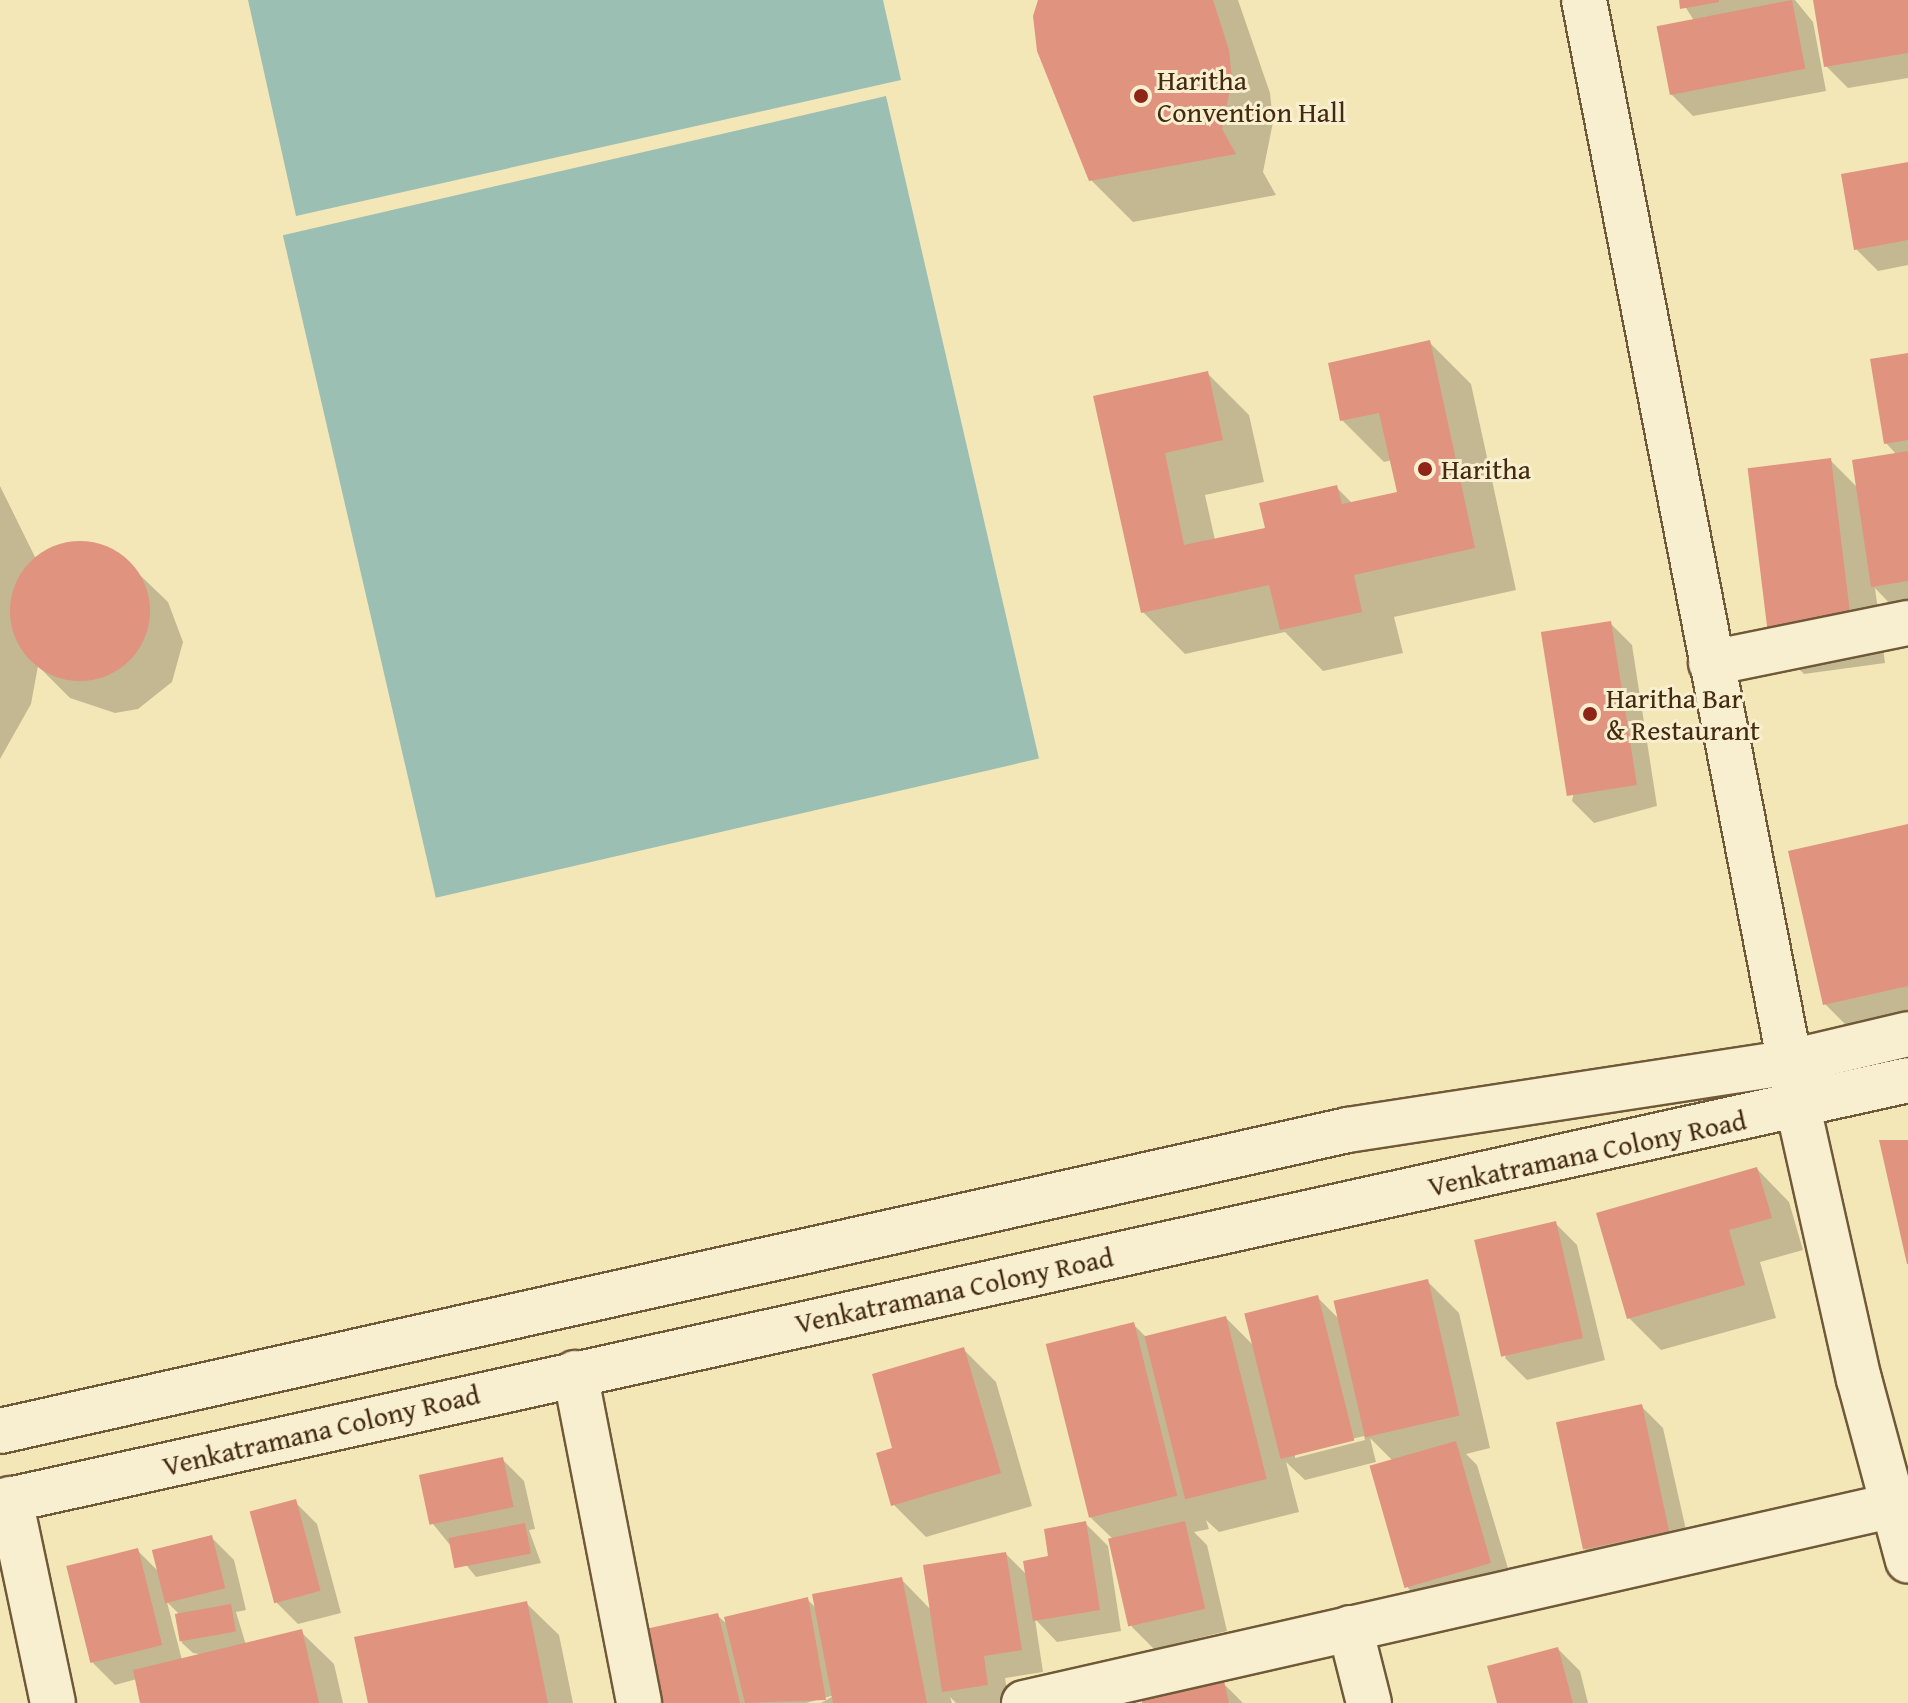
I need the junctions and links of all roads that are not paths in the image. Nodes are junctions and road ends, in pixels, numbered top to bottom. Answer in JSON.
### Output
{"nodes":[{"id":1,"x":1584,"y":0,"type":"edge"},
{"id":2,"x":1908,"y":623,"type":"edge"},
{"id":3,"x":1711,"y":663,"type":"junction"},
{"id":4,"x":1908,"y":1034,"type":"edge"},
{"id":5,"x":1790,"y":1062,"type":"junction"},
{"id":6,"x":1908,"y":1080,"type":"edge"},
{"id":7,"x":1798,"y":1107,"type":"junction"},
{"id":8,"x":575,"y":1373,"type":"junction"},
{"id":9,"x":0,"y":1431,"type":"edge"},
{"id":10,"x":5,"y":1501,"type":"edge"},
{"id":11,"x":1900,"y":1503,"type":"edge"},
{"id":12,"x":1908,"y":1560,"type":"edge"},
{"id":13,"x":1350,"y":1628,"type":"junction"},
{"id":14,"x":53,"y":1703,"type":"edge"},
{"id":15,"x":639,"y":1703,"type":"edge"},
{"id":16,"x":1024,"y":1703,"type":"edge"},
{"id":17,"x":1369,"y":1703,"type":"edge"}],
"edges":[{"from":1,"to":3,"type":"main road"},
{"from":2,"to":3,"type":"main road"},
{"from":3,"to":5,"type":"main road"},
{"from":4,"to":5,"type":"main road"},
{"from":5,"to":7,"type":"main road"},
{"from":5,"to":9,"type":"main road"},
{"from":6,"to":7,"type":"main road","name":"Venkatramana Colony Road"},
{"from":7,"to":8,"type":"main road","name":"Venkatramana Colony Road"},
{"from":7,"to":11,"type":"main road"},
{"from":8,"to":10,"type":"main road","name":"Venkatramana Colony Road"},
{"from":8,"to":15,"type":"main road"},
{"from":10,"to":14,"type":"main road"},
{"from":11,"to":12,"type":"main road"},
{"from":11,"to":13,"type":"main road"},
{"from":13,"to":16,"type":"main road"},
{"from":13,"to":17,"type":"main road"}]}
